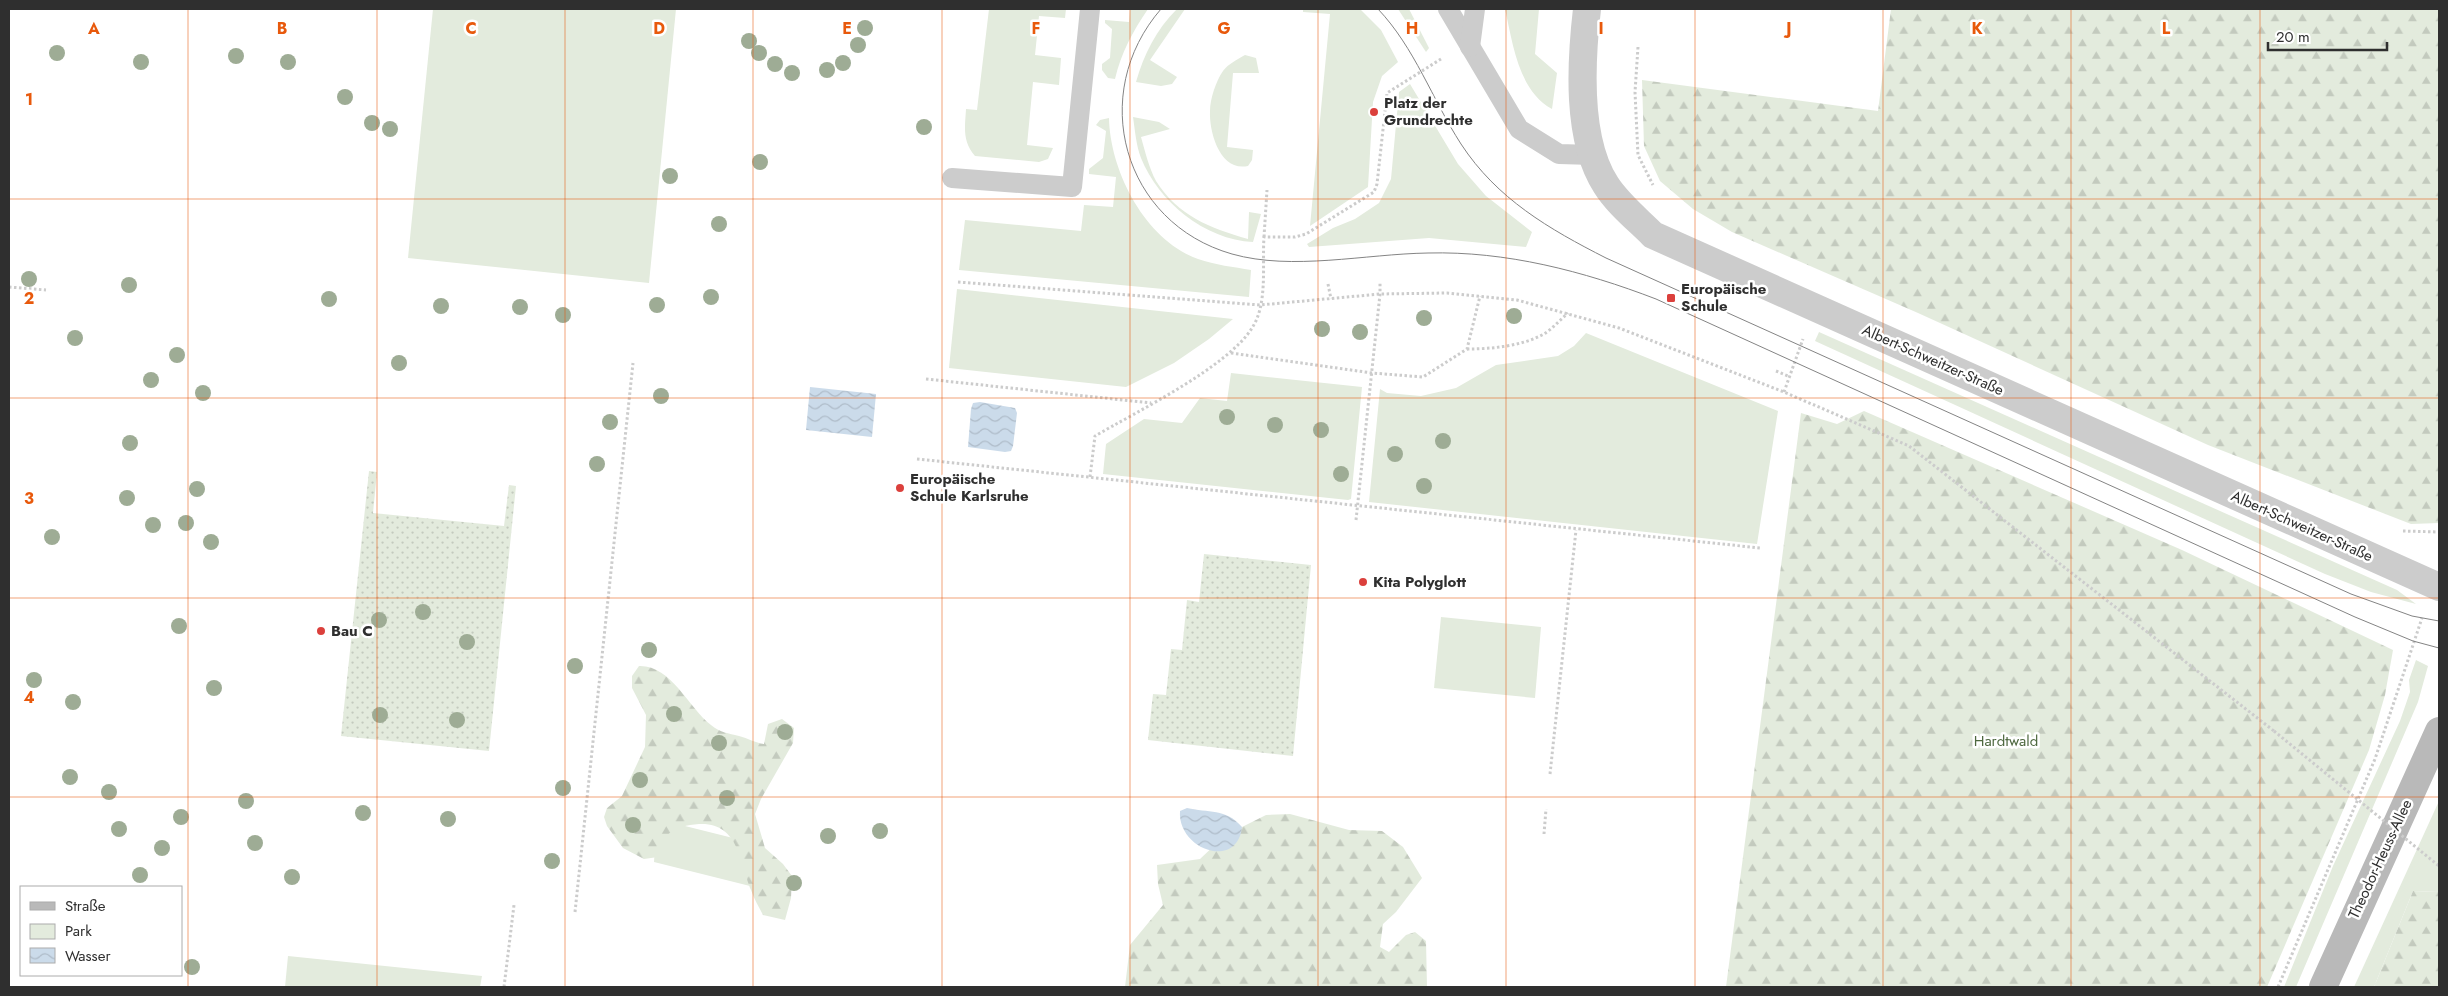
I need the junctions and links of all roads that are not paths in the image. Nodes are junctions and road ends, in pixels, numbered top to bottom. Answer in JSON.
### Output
{"nodes":[{"id":1,"x":1090,"y":9,"type":"edge"},
{"id":2,"x":1448,"y":9,"type":"edge"},
{"id":3,"x":1474,"y":9,"type":"edge"},
{"id":4,"x":1587,"y":9,"type":"edge"},
{"id":5,"x":1469,"y":45,"type":"junction"},
{"id":6,"x":1593,"y":155,"type":"junction"},
{"id":7,"x":952,"y":178,"type":"dead end"},
{"id":8,"x":2437,"y":587,"type":"edge"},
{"id":9,"x":2439,"y":731,"type":"edge"},
{"id":10,"x":2323,"y":987,"type":"edge"}],
"edges":[{"from":1,"to":7,"type":"lane"},
{"from":2,"to":5,"type":"lane"},
{"from":3,"to":5,"type":"lane"},
{"from":4,"to":6,"type":"street","name":"Albert-Schweitzer-Straße"},
{"from":5,"to":6,"type":"lane"},
{"from":6,"to":8,"type":"street","name":"Albert-Schweitzer-Straße"},
{"from":9,"to":10,"type":"main road","name":"Theodor-Heuss-Allee"}]}
